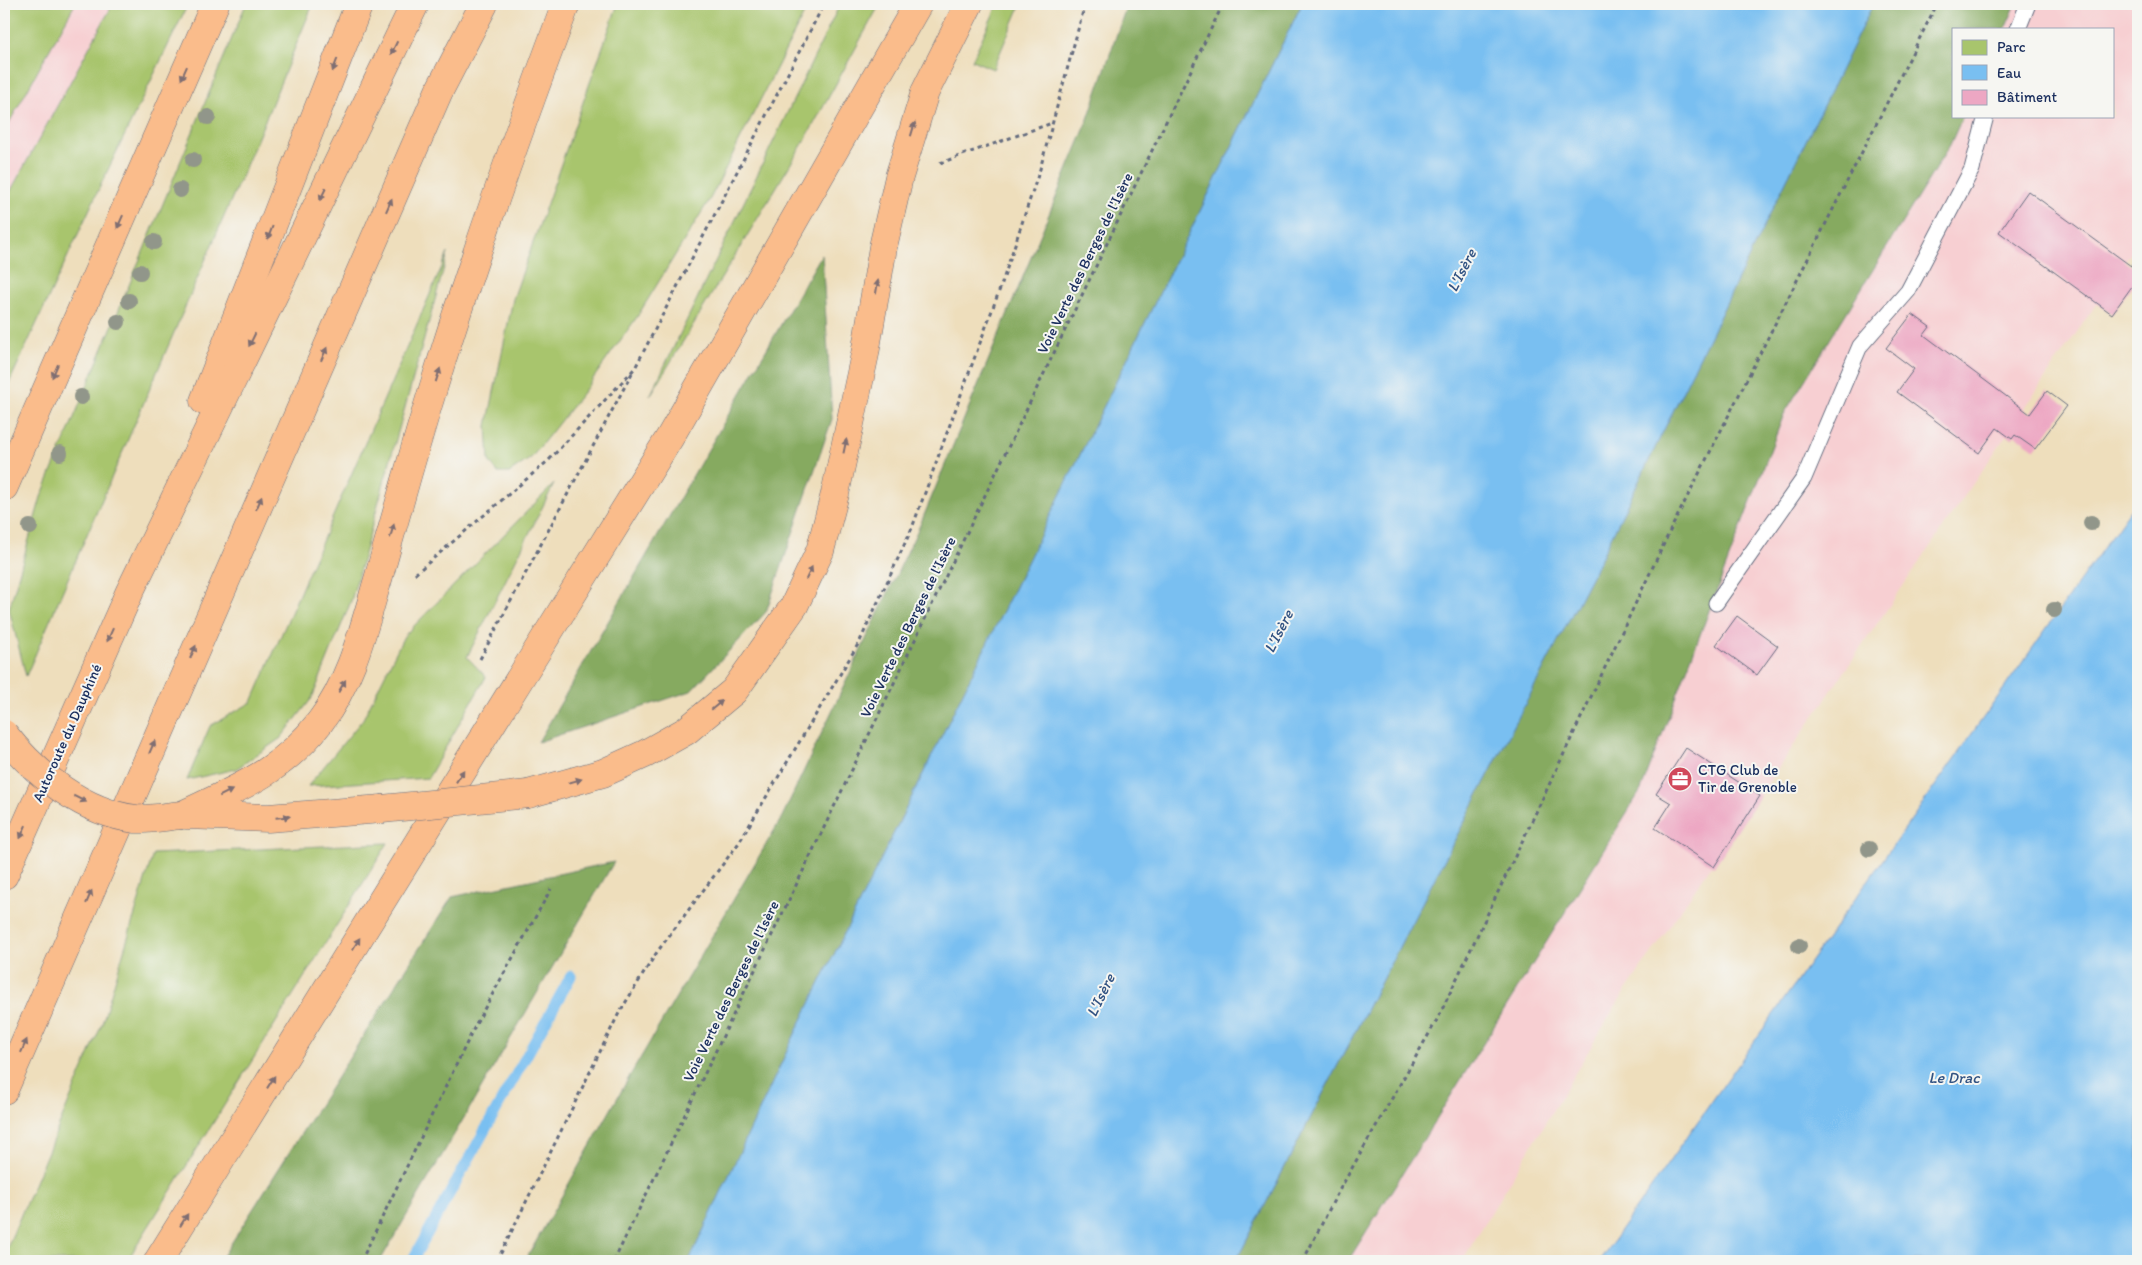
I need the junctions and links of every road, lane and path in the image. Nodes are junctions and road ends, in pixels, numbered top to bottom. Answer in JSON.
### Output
{"nodes":[{"id":1,"x":215,"y":4,"type":"edge"},
{"id":2,"x":359,"y":4,"type":"edge"},
{"id":3,"x":415,"y":4,"type":"edge"},
{"id":4,"x":484,"y":4,"type":"edge"},
{"id":5,"x":566,"y":4,"type":"edge"},
{"id":6,"x":824,"y":4,"type":"edge"},
{"id":7,"x":918,"y":4,"type":"edge"},
{"id":8,"x":968,"y":4,"type":"edge"},
{"id":9,"x":1086,"y":4,"type":"edge"},
{"id":10,"x":1223,"y":4,"type":"edge"},
{"id":11,"x":1937,"y":4,"type":"edge"},
{"id":12,"x":2028,"y":4,"type":"edge"},
{"id":13,"x":2018,"y":28,"type":"edge"},
{"id":14,"x":1985,"y":118,"type":"edge"},
{"id":15,"x":1052,"y":123,"type":"junction"},
{"id":16,"x":899,"y":177,"type":"junction"},
{"id":17,"x":635,"y":368,"type":"junction"},
{"id":18,"x":4,"y":487,"type":"edge"},
{"id":19,"x":413,"y":576,"type":"dead end"},
{"id":20,"x":130,"y":591,"type":"junction"},
{"id":21,"x":1716,"y":603,"type":"dead end"},
{"id":22,"x":480,"y":659,"type":"dead end"},
{"id":23,"x":4,"y":734,"type":"edge"},
{"id":24,"x":182,"y":814,"type":"junction"},
{"id":25,"x":4,"y":874,"type":"edge"},
{"id":26,"x":551,"y":889,"type":"dead end"},
{"id":27,"x":4,"y":1090,"type":"edge"},
{"id":28,"x":158,"y":1261,"type":"edge"},
{"id":29,"x":361,"y":1261,"type":"edge"},
{"id":30,"x":497,"y":1261,"type":"edge"},
{"id":31,"x":614,"y":1261,"type":"edge"},
{"id":32,"x":1303,"y":1261,"type":"edge"}],
"edges":[{"from":1,"to":18,"type":"highway","one_way":true},
{"from":2,"to":20,"type":"highway","one_way":true},
{"from":3,"to":20,"type":"highway","one_way":true},
{"from":27,"to":4,"type":"highway","one_way":true},
{"from":24,"to":5,"type":"highway","one_way":true},
{"from":6,"to":17,"type":"path"},
{"from":28,"to":7,"type":"highway","one_way":true},
{"from":16,"to":8,"type":"highway","one_way":true},
{"from":9,"to":15,"type":"path"},
{"from":10,"to":31,"type":"path","name":"Voie Verte des Berges de l'Isère"},
{"from":11,"to":32,"type":"path"},
{"from":12,"to":13,"type":"lane"},
{"from":14,"to":21,"type":"lane"},
{"from":15,"to":16,"type":"path"},
{"from":15,"to":30,"type":"path"},
{"from":24,"to":16,"type":"highway","one_way":true,"bridge":true},
{"from":17,"to":19,"type":"path"},
{"from":17,"to":22,"type":"path"},
{"from":20,"to":25,"type":"highway","name":"Autoroute du Dauphiné","one_way":true},
{"from":23,"to":24,"type":"highway","one_way":true,"bridge":true},
{"from":26,"to":29,"type":"path"}]}
